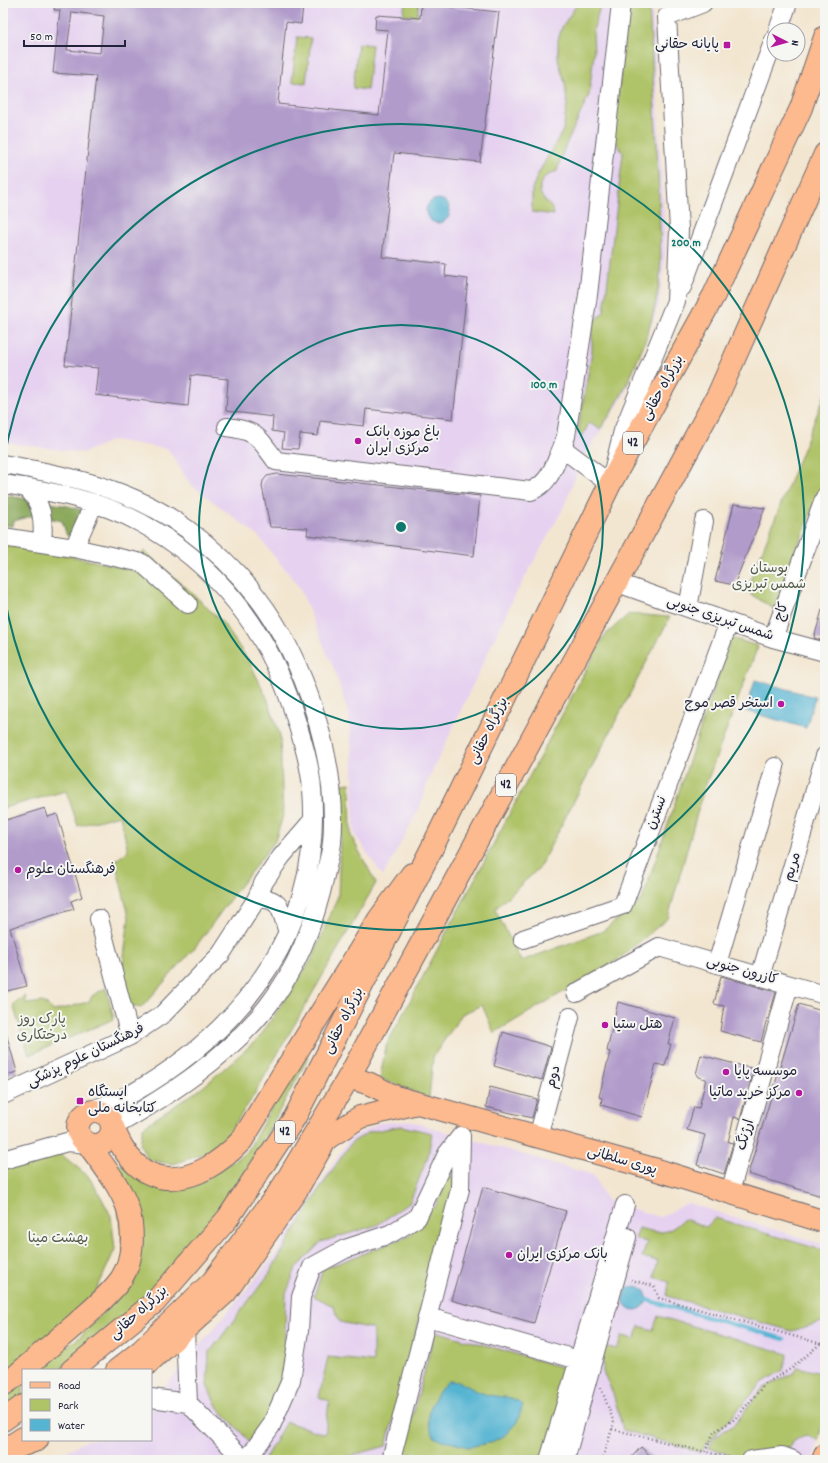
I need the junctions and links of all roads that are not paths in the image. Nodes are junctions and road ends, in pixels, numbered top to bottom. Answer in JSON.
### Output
{"nodes":[{"id":1,"x":621,"y":3,"type":"edge"},
{"id":2,"x":703,"y":3,"type":"edge"},
{"id":3,"x":788,"y":3,"type":"edge"},
{"id":4,"x":781,"y":22,"type":"edge"},
{"id":5,"x":825,"y":37,"type":"edge"},
{"id":6,"x":766,"y":61,"type":"edge"},
{"id":7,"x":825,"y":154,"type":"edge"},
{"id":8,"x":676,"y":301,"type":"junction"},
{"id":9,"x":227,"y":427,"type":"dead end"},
{"id":10,"x":562,"y":448,"type":"junction"},
{"id":11,"x":3,"y":464,"type":"edge"},
{"id":12,"x":3,"y":484,"type":"edge"},
{"id":13,"x":610,"y":484,"type":"junction"},
{"id":14,"x":25,"y":487,"type":"junction"},
{"id":15,"x":825,"y":496,"type":"edge"},
{"id":16,"x":94,"y":503,"type":"junction"},
{"id":17,"x":704,"y":521,"type":"dead end"},
{"id":18,"x":3,"y":537,"type":"edge"},
{"id":19,"x":42,"y":543,"type":"junction"},
{"id":20,"x":74,"y":548,"type":"junction"},
{"id":21,"x":615,"y":582,"type":"junction"},
{"id":22,"x":188,"y":604,"type":"dead end"},
{"id":23,"x":688,"y":608,"type":"junction"},
{"id":24,"x":729,"y":622,"type":"junction"},
{"id":25,"x":773,"y":638,"type":"junction"},
{"id":26,"x":825,"y":652,"type":"edge"},
{"id":27,"x":825,"y":756,"type":"edge"},
{"id":28,"x":775,"y":767,"type":"dead end"},
{"id":29,"x":312,"y":821,"type":"junction"},
{"id":30,"x":433,"y":846,"type":"junction"},
{"id":31,"x":256,"y":900,"type":"junction"},
{"id":32,"x":99,"y":919,"type":"dead end"},
{"id":33,"x":288,"y":933,"type":"junction"},
{"id":34,"x":523,"y":939,"type":"dead end"},
{"id":35,"x":717,"y":964,"type":"junction"},
{"id":36,"x":760,"y":977,"type":"junction"},
{"id":37,"x":789,"y":985,"type":"junction"},
{"id":38,"x":576,"y":993,"type":"dead end"},
{"id":39,"x":825,"y":995,"type":"edge"},
{"id":40,"x":570,"y":1017,"type":"dead end"},
{"id":41,"x":130,"y":1036,"type":"junction"},
{"id":42,"x":349,"y":1077,"type":"junction"},
{"id":43,"x":3,"y":1095,"type":"edge"},
{"id":44,"x":418,"y":1103,"type":"junction"},
{"id":45,"x":87,"y":1112,"type":"junction"},
{"id":46,"x":112,"y":1127,"type":"junction"},
{"id":47,"x":538,"y":1137,"type":"junction"},
{"id":48,"x":88,"y":1144,"type":"junction"},
{"id":49,"x":3,"y":1160,"type":"edge"},
{"id":50,"x":730,"y":1192,"type":"junction"},
{"id":51,"x":825,"y":1222,"type":"edge"},
{"id":52,"x":428,"y":1317,"type":"junction"},
{"id":53,"x":597,"y":1323,"type":"junction"},
{"id":54,"x":185,"y":1329,"type":"junction"},
{"id":55,"x":586,"y":1362,"type":"junction"},
{"id":56,"x":24,"y":1369,"type":"edge"},
{"id":57,"x":73,"y":1369,"type":"edge"},
{"id":58,"x":118,"y":1369,"type":"edge"},
{"id":59,"x":141,"y":1369,"type":"edge"},
{"id":60,"x":22,"y":1371,"type":"edge"},
{"id":61,"x":3,"y":1385,"type":"edge"},
{"id":62,"x":152,"y":1398,"type":"edge"},
{"id":63,"x":188,"y":1403,"type":"junction"},
{"id":64,"x":22,"y":1407,"type":"edge"},
{"id":65,"x":3,"y":1420,"type":"edge"},
{"id":66,"x":22,"y":1439,"type":"edge"},
{"id":67,"x":34,"y":1441,"type":"edge"},
{"id":68,"x":3,"y":1452,"type":"edge"},
{"id":69,"x":825,"y":1455,"type":"edge"},
{"id":70,"x":244,"y":1460,"type":"edge"},
{"id":71,"x":247,"y":1460,"type":"edge"},
{"id":72,"x":391,"y":1460,"type":"edge"},
{"id":73,"x":549,"y":1460,"type":"edge"},
{"id":74,"x":566,"y":1460,"type":"edge"},
{"id":75,"x":751,"y":1460,"type":"edge"},
{"id":76,"x":793,"y":1460,"type":"edge"},
{"id":77,"x":824,"y":1460,"type":"edge"}],
"edges":[{"from":1,"to":10,"type":"street"},
{"from":2,"to":8,"type":"street"},
{"from":3,"to":4,"type":"street"},
{"from":5,"to":13,"type":"main road","name":"بزرگراه حقانی","number":"42"},
{"from":6,"to":8,"type":"street"},
{"from":7,"to":21,"type":"main road","name":"بزرگراه حقانی","number":"42"},
{"from":8,"to":13,"type":"street"},
{"from":9,"to":10,"type":"street"},
{"from":10,"to":13,"type":"street"},
{"from":11,"to":46,"type":"street"},
{"from":12,"to":14,"type":"street"},
{"from":13,"to":30,"type":"main road","name":"بزرگراه حقانی","number":"42"},
{"from":14,"to":16,"type":"street"},
{"from":14,"to":19,"type":"street"},
{"from":15,"to":25,"type":"street","name":"کاج"},
{"from":16,"to":20,"type":"street"},
{"from":16,"to":29,"type":"street"},
{"from":17,"to":23,"type":"street"},
{"from":18,"to":19,"type":"street"},
{"from":19,"to":20,"type":"street"},
{"from":20,"to":22,"type":"street"},
{"from":21,"to":23,"type":"street","name":"شمس تبریزی جنوبی"},
{"from":21,"to":42,"type":"main road","name":"بزرگراه حقانی","number":"42"},
{"from":23,"to":24,"type":"street","name":"شمس تبریزی جنوبی"},
{"from":24,"to":25,"type":"street","name":"شمس تبریزی جنوبی"},
{"from":24,"to":34,"type":"street","name":"نسترن"},
{"from":25,"to":26,"type":"street","name":"شمس تبریزی جنوبی"},
{"from":27,"to":36,"type":"street","name":"مریم"},
{"from":28,"to":35,"type":"street"},
{"from":29,"to":31,"type":"street","name":"فرهنگستان علوم پزشکی"},
{"from":29,"to":33,"type":"street"},
{"from":30,"to":46,"type":"main road"},
{"from":30,"to":57,"type":"main road","name":"بزرگراه حقانی","number":"42"},
{"from":31,"to":33,"type":"street"},
{"from":31,"to":41,"type":"street","name":"فرهنگستان علوم پزشکی"},
{"from":32,"to":41,"type":"street"},
{"from":33,"to":45,"type":"street"},
{"from":35,"to":36,"type":"street","name":"کازرون جنوبی"},
{"from":35,"to":38,"type":"street","name":"کازرون جنوبی"},
{"from":36,"to":37,"type":"street","name":"کازرون جنوبی"},
{"from":37,"to":39,"type":"street","name":"کازرون جنوبی"},
{"from":37,"to":50,"type":"street","name":"ارژنگ"},
{"from":40,"to":47,"type":"street","name":"دوم"},
{"from":41,"to":43,"type":"street","name":"فرهنگستان علوم پزشکی"},
{"from":42,"to":44,"type":"main road","name":"پوری سلطانی"},
{"from":42,"to":58,"type":"main road","name":"بزرگراه حقانی","number":"42"},
{"from":44,"to":47,"type":"main road","name":"پوری سلطانی"},
{"from":44,"to":54,"type":"main road"},
{"from":45,"to":46,"type":"main road"},
{"from":45,"to":48,"type":"main road"},
{"from":46,"to":48,"type":"main road"},
{"from":47,"to":50,"type":"main road","name":"پوری سلطانی"},
{"from":48,"to":49,"type":"street"},
{"from":48,"to":56,"type":"main road"},
{"from":50,"to":51,"type":"main road","name":"پوری سلطانی"},
{"from":52,"to":55,"type":"street"},
{"from":52,"to":71,"type":"street"},
{"from":52,"to":72,"type":"street"},
{"from":53,"to":53,"type":"street"},
{"from":53,"to":55,"type":"street"},
{"from":54,"to":59,"type":"main road"},
{"from":54,"to":63,"type":"street"},
{"from":55,"to":73,"type":"street"},
{"from":55,"to":74,"type":"street"},
{"from":60,"to":61,"type":"main road"},
{"from":62,"to":63,"type":"street"},
{"from":63,"to":70,"type":"street"},
{"from":64,"to":65,"type":"main road"},
{"from":66,"to":68,"type":"main road"},
{"from":67,"to":68,"type":"main road"},
{"from":69,"to":77,"type":"main road"},
{"from":75,"to":76,"type":"street"}]}
